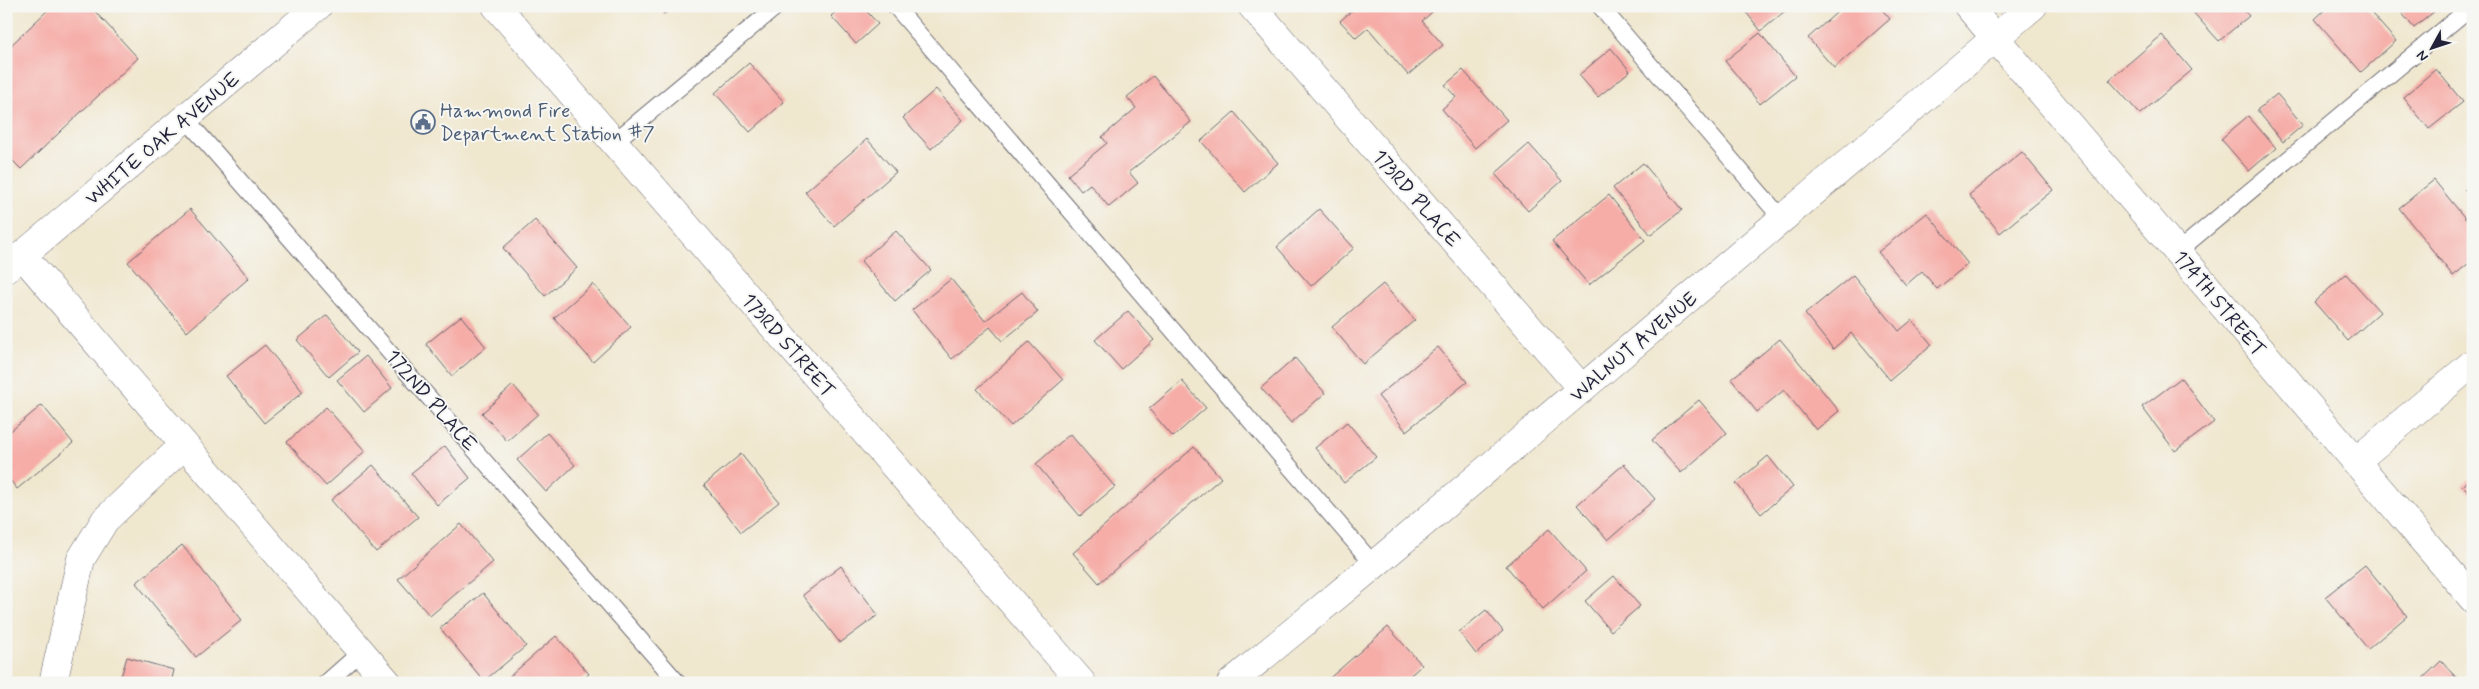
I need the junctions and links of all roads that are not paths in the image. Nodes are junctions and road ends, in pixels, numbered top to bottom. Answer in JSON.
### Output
{"nodes":[{"id":1,"x":318,"y":6,"type":"edge"},
{"id":2,"x":496,"y":6,"type":"edge"},
{"id":3,"x":777,"y":6,"type":"edge"},
{"id":4,"x":895,"y":6,"type":"edge"},
{"id":5,"x":1252,"y":6,"type":"edge"},
{"id":6,"x":1600,"y":6,"type":"edge"},
{"id":7,"x":1968,"y":6,"type":"edge"},
{"id":8,"x":2033,"y":6,"type":"edge"},
{"id":9,"x":2472,"y":6,"type":"edge"},
{"id":10,"x":1996,"y":38,"type":"junction"},
{"id":11,"x":185,"y":118,"type":"junction"},
{"id":12,"x":614,"y":142,"type":"junction"},
{"id":13,"x":1782,"y":218,"type":"junction"},
{"id":14,"x":2177,"y":252,"type":"junction"},
{"id":15,"x":14,"y":262,"type":"edge"},
{"id":16,"x":2473,"y":363,"type":"edge"},
{"id":17,"x":1582,"y":389,"type":"junction"},
{"id":18,"x":184,"y":445,"type":"junction"},
{"id":19,"x":2354,"y":462,"type":"junction"},
{"id":20,"x":1374,"y":565,"type":"junction"},
{"id":21,"x":2473,"y":599,"type":"edge"},
{"id":22,"x":362,"y":652,"type":"junction"},
{"id":23,"x":1074,"y":680,"type":"edge"},
{"id":24,"x":53,"y":683,"type":"edge"},
{"id":25,"x":326,"y":683,"type":"edge"},
{"id":26,"x":388,"y":683,"type":"edge"},
{"id":27,"x":678,"y":683,"type":"edge"},
{"id":28,"x":1231,"y":683,"type":"edge"}],
"edges":[{"from":1,"to":11,"type":"street","name":"WHITE OAK AVENUE"},
{"from":2,"to":12,"type":"street","name":"173RD STREET"},
{"from":3,"to":12,"type":"lane"},
{"from":4,"to":20,"type":"lane"},
{"from":5,"to":17,"type":"street","name":"173RD PLACE"},
{"from":6,"to":13,"type":"lane"},
{"from":7,"to":10,"type":"street","name":"174TH STREET"},
{"from":8,"to":10,"type":"street","name":"WALNUT AVENUE"},
{"from":9,"to":14,"type":"lane"},
{"from":10,"to":13,"type":"street","name":"WALNUT AVENUE"},
{"from":10,"to":14,"type":"street","name":"174TH STREET"},
{"from":11,"to":15,"type":"street","name":"WHITE OAK AVENUE"},
{"from":11,"to":27,"type":"lane","name":"172ND PLACE"},
{"from":12,"to":23,"type":"street","name":"173RD STREET"},
{"from":13,"to":17,"type":"street","name":"WALNUT AVENUE"},
{"from":14,"to":19,"type":"street","name":"174TH STREET"},
{"from":15,"to":18,"type":"street"},
{"from":16,"to":19,"type":"street"},
{"from":17,"to":20,"type":"street","name":"WALNUT AVENUE"},
{"from":18,"to":22,"type":"street"},
{"from":18,"to":24,"type":"street"},
{"from":19,"to":21,"type":"street","name":"174TH STREET"},
{"from":20,"to":28,"type":"street","name":"WALNUT AVENUE"},
{"from":22,"to":25,"type":"lane"},
{"from":22,"to":26,"type":"street"}]}
